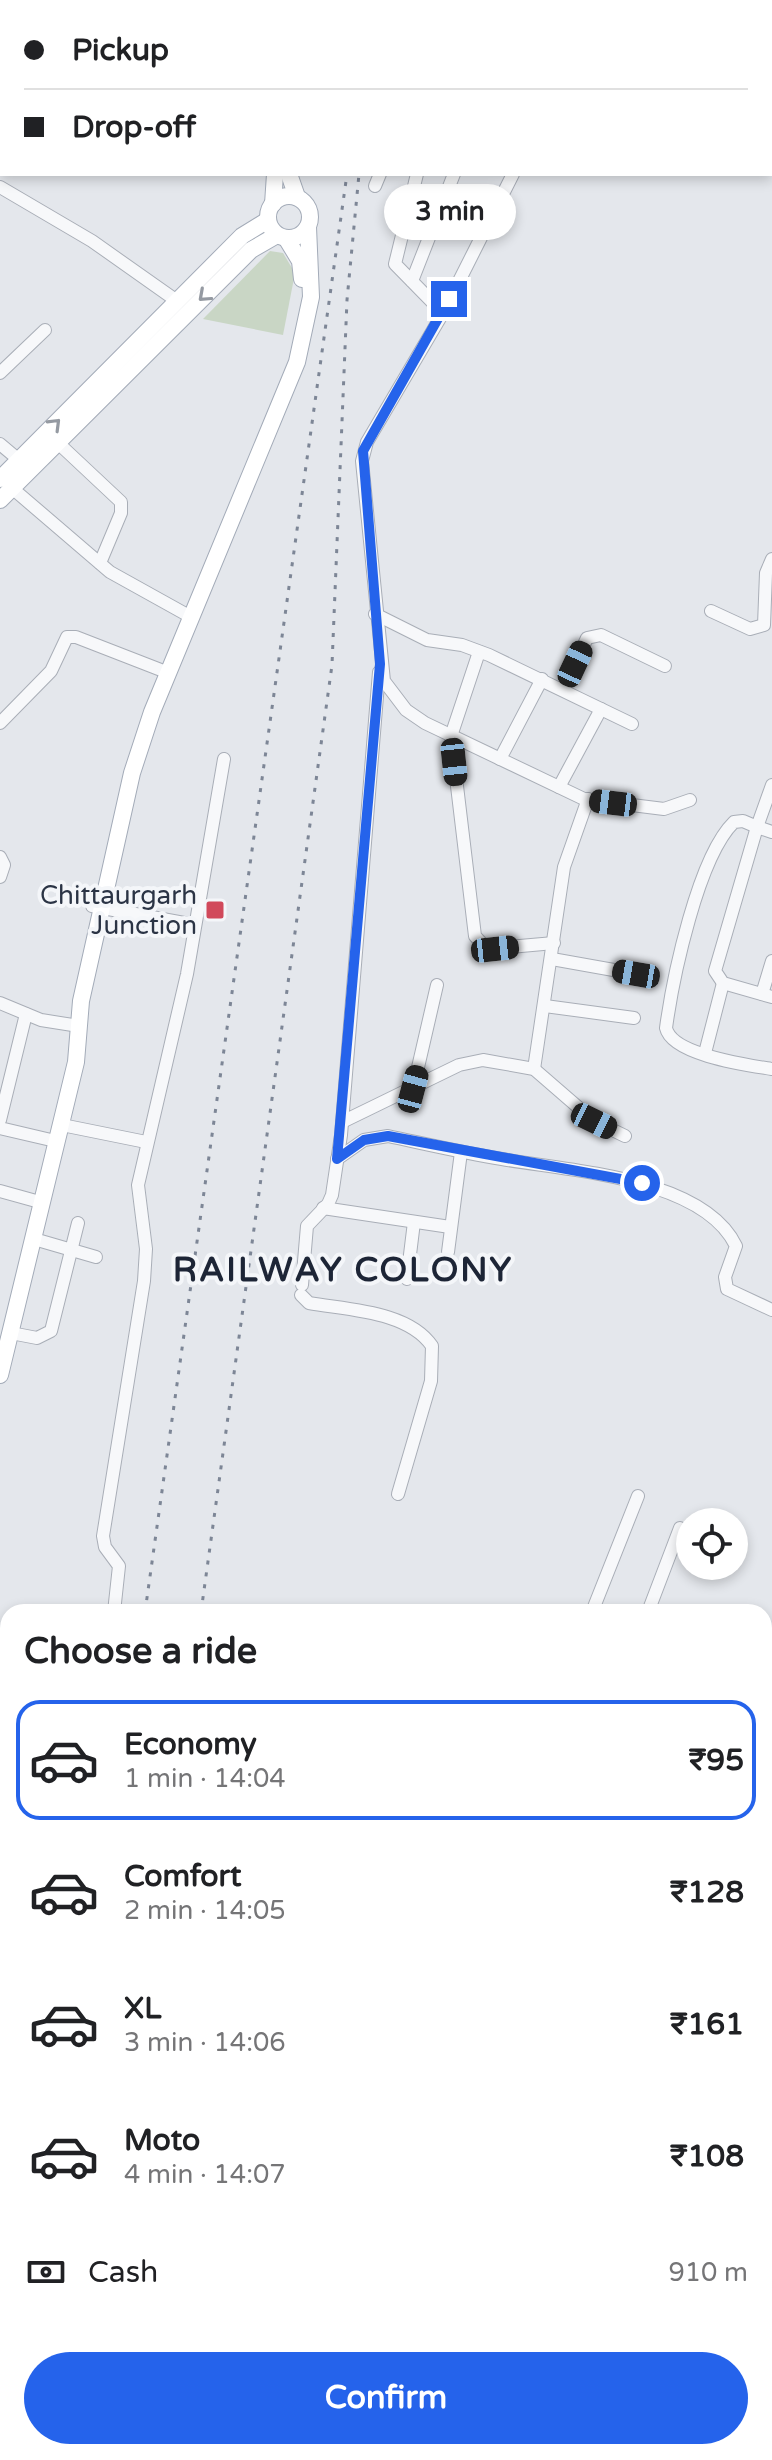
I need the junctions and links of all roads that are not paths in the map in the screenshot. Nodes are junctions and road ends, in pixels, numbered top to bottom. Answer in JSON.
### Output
{"nodes":[{"id":1,"x":268,"y":176,"type":"edge"},
{"id":2,"x":275,"y":176,"type":"edge"},
{"id":3,"x":293,"y":176,"type":"edge"},
{"id":4,"x":417,"y":176,"type":"edge"},
{"id":5,"x":453,"y":176,"type":"edge"},
{"id":6,"x":512,"y":176,"type":"edge"},
{"id":7,"x":0,"y":187,"type":"edge"},
{"id":8,"x":300,"y":200,"type":"junction"},
{"id":9,"x":274,"y":222,"type":"junction"},
{"id":10,"x":308,"y":227,"type":"junction"},
{"id":11,"x":412,"y":281,"type":"junction"},
{"id":12,"x":177,"y":301,"type":"junction"},
{"id":13,"x":443,"y":313,"type":"junction"},
{"id":14,"x":45,"y":330,"type":"dead end"},
{"id":15,"x":0,"y":373,"type":"edge"},
{"id":16,"x":57,"y":442,"type":"junction"},
{"id":17,"x":0,"y":444,"type":"edge"},
{"id":18,"x":19,"y":460,"type":"junction"},
{"id":19,"x":4,"y":489,"type":"edge"},
{"id":20,"x":772,"y":559,"type":"edge"},
{"id":21,"x":100,"y":563,"type":"junction"},
{"id":22,"x":711,"y":611,"type":"dead end"},
{"id":23,"x":375,"y":614,"type":"junction"},
{"id":24,"x":188,"y":616,"type":"junction"},
{"id":25,"x":479,"y":652,"type":"junction"},
{"id":26,"x":380,"y":664,"type":"junction"},
{"id":27,"x":665,"y":666,"type":"dead end"},
{"id":28,"x":161,"y":670,"type":"junction"},
{"id":29,"x":542,"y":679,"type":"junction"},
{"id":30,"x":563,"y":690,"type":"junction"},
{"id":31,"x":601,"y":709,"type":"junction"},
{"id":32,"x":0,"y":723,"type":"edge"},
{"id":33,"x":632,"y":724,"type":"dead end"},
{"id":34,"x":451,"y":736,"type":"junction"},
{"id":35,"x":224,"y":759,"type":"dead end"},
{"id":36,"x":500,"y":759,"type":"junction"},
{"id":37,"x":772,"y":785,"type":"edge"},
{"id":38,"x":559,"y":787,"type":"junction"},
{"id":39,"x":588,"y":799,"type":"junction"},
{"id":40,"x":690,"y":800,"type":"dead end"},
{"id":41,"x":757,"y":827,"type":"junction"},
{"id":42,"x":772,"y":832,"type":"edge"},
{"id":43,"x":0,"y":857,"type":"edge"},
{"id":44,"x":0,"y":877,"type":"edge"},
{"id":45,"x":96,"y":907,"type":"junction"},
{"id":46,"x":195,"y":925,"type":"junction"},
{"id":47,"x":554,"y":943,"type":"junction"},
{"id":48,"x":552,"y":959,"type":"junction"},
{"id":49,"x":772,"y":961,"type":"edge"},
{"id":50,"x":636,"y":974,"type":"dead end"},
{"id":51,"x":723,"y":983,"type":"junction"},
{"id":52,"x":437,"y":985,"type":"dead end"},
{"id":53,"x":767,"y":995,"type":"edge"},
{"id":54,"x":0,"y":1003,"type":"edge"},
{"id":55,"x":545,"y":1006,"type":"junction"},
{"id":56,"x":26,"y":1014,"type":"junction"},
{"id":57,"x":634,"y":1018,"type":"dead end"},
{"id":58,"x":75,"y":1026,"type":"junction"},
{"id":59,"x":705,"y":1053,"type":"junction"},
{"id":60,"x":534,"y":1069,"type":"junction"},
{"id":61,"x":772,"y":1069,"type":"edge"},
{"id":62,"x":413,"y":1089,"type":"junction"},
{"id":63,"x":0,"y":1120,"type":"edge"},
{"id":64,"x":342,"y":1122,"type":"junction"},
{"id":65,"x":62,"y":1125,"type":"junction"},
{"id":66,"x":0,"y":1128,"type":"edge"},
{"id":67,"x":625,"y":1136,"type":"dead end"},
{"id":68,"x":51,"y":1140,"type":"junction"},
{"id":69,"x":146,"y":1142,"type":"junction"},
{"id":70,"x":461,"y":1152,"type":"junction"},
{"id":71,"x":337,"y":1159,"type":"junction"},
{"id":72,"x":0,"y":1191,"type":"edge"},
{"id":73,"x":36,"y":1201,"type":"junction"},
{"id":74,"x":323,"y":1208,"type":"junction"},
{"id":75,"x":414,"y":1222,"type":"junction"},
{"id":76,"x":78,"y":1223,"type":"dead end"},
{"id":77,"x":450,"y":1227,"type":"junction"},
{"id":78,"x":34,"y":1239,"type":"junction"},
{"id":79,"x":71,"y":1250,"type":"junction"},
{"id":80,"x":448,"y":1252,"type":"dead end"},
{"id":81,"x":96,"y":1257,"type":"dead end"},
{"id":82,"x":407,"y":1279,"type":"dead end"},
{"id":83,"x":772,"y":1310,"type":"edge"},
{"id":84,"x":3,"y":1340,"type":"edge"},
{"id":85,"x":0,"y":1375,"type":"edge"},
{"id":86,"x":398,"y":1494,"type":"dead end"},
{"id":87,"x":638,"y":1496,"type":"dead end"},
{"id":88,"x":676,"y":1538,"type":"edge"},
{"id":89,"x":115,"y":1604,"type":"edge"},
{"id":90,"x":596,"y":1604,"type":"edge"},
{"id":91,"x":651,"y":1604,"type":"edge"}],
"edges":[{"from":1,"to":9,"type":"street"},
{"from":2,"to":9,"type":"main road"},
{"from":3,"to":8,"type":"main road"},
{"from":4,"to":11,"type":"street"},
{"from":5,"to":11,"type":"street"},
{"from":6,"to":13,"type":"street"},
{"from":7,"to":12,"type":"street"},
{"from":8,"to":9,"type":"main road"},
{"from":8,"to":10,"type":"main road"},
{"from":9,"to":10,"type":"main road"},
{"from":9,"to":12,"type":"main road"},
{"from":9,"to":16,"type":"main road","one_way":true},
{"from":9,"to":24,"type":"main road"},
{"from":10,"to":24,"type":"main road"},
{"from":11,"to":13,"type":"street"},
{"from":18,"to":12,"type":"main road","one_way":true},
{"from":13,"to":23,"type":"street"},
{"from":14,"to":15,"type":"street"},
{"from":16,"to":19,"type":"main road"},
{"from":16,"to":21,"type":"street"},
{"from":17,"to":18,"type":"street"},
{"from":18,"to":19,"type":"main road"},
{"from":19,"to":21,"type":"street"},
{"from":20,"to":22,"type":"street"},
{"from":21,"to":24,"type":"street"},
{"from":23,"to":25,"type":"street"},
{"from":23,"to":26,"type":"street"},
{"from":24,"to":28,"type":"main road"},
{"from":24,"to":45,"type":"main road"},
{"from":25,"to":29,"type":"street"},
{"from":25,"to":34,"type":"street"},
{"from":26,"to":34,"type":"street"},
{"from":26,"to":64,"type":"street"},
{"from":27,"to":30,"type":"street"},
{"from":28,"to":32,"type":"street"},
{"from":28,"to":45,"type":"main road"},
{"from":29,"to":30,"type":"street"},
{"from":29,"to":36,"type":"street"},
{"from":30,"to":31,"type":"street"},
{"from":31,"to":33,"type":"street"},
{"from":31,"to":38,"type":"street"},
{"from":34,"to":36,"type":"street"},
{"from":34,"to":47,"type":"street"},
{"from":35,"to":46,"type":"street"},
{"from":36,"to":38,"type":"street"},
{"from":37,"to":41,"type":"street"},
{"from":38,"to":39,"type":"street"},
{"from":39,"to":40,"type":"street"},
{"from":39,"to":47,"type":"street"},
{"from":41,"to":42,"type":"street"},
{"from":41,"to":51,"type":"street"},
{"from":41,"to":59,"type":"street"},
{"from":43,"to":44,"type":"street"},
{"from":45,"to":46,"type":"street"},
{"from":45,"to":58,"type":"main road"},
{"from":46,"to":69,"type":"street"},
{"from":47,"to":48,"type":"street"},
{"from":48,"to":50,"type":"street"},
{"from":48,"to":55,"type":"street"},
{"from":49,"to":53,"type":"street"},
{"from":51,"to":53,"type":"street"},
{"from":51,"to":59,"type":"street"},
{"from":52,"to":62,"type":"street"},
{"from":54,"to":56,"type":"street"},
{"from":55,"to":57,"type":"street"},
{"from":55,"to":60,"type":"street"},
{"from":56,"to":58,"type":"street"},
{"from":56,"to":63,"type":"street"},
{"from":58,"to":65,"type":"main road"},
{"from":58,"to":68,"type":"main road"},
{"from":59,"to":61,"type":"street"},
{"from":60,"to":62,"type":"street"},
{"from":60,"to":67,"type":"street"},
{"from":62,"to":64,"type":"street"},
{"from":64,"to":71,"type":"street"},
{"from":65,"to":69,"type":"street"},
{"from":65,"to":78,"type":"main road"},
{"from":66,"to":68,"type":"street"},
{"from":68,"to":73,"type":"main road"},
{"from":69,"to":89,"type":"street"},
{"from":70,"to":71,"type":"street"},
{"from":70,"to":77,"type":"street"},
{"from":70,"to":83,"type":"street"},
{"from":71,"to":74,"type":"street"},
{"from":72,"to":73,"type":"street"},
{"from":73,"to":84,"type":"main road"},
{"from":74,"to":75,"type":"street"},
{"from":74,"to":86,"type":"street"},
{"from":75,"to":77,"type":"street"},
{"from":75,"to":82,"type":"street"},
{"from":76,"to":79,"type":"street"},
{"from":77,"to":80,"type":"street"},
{"from":78,"to":79,"type":"street"},
{"from":78,"to":84,"type":"main road"},
{"from":79,"to":81,"type":"street"},
{"from":79,"to":84,"type":"street"},
{"from":84,"to":85,"type":"main road"},
{"from":87,"to":90,"type":"street"},
{"from":88,"to":91,"type":"street"}]}
